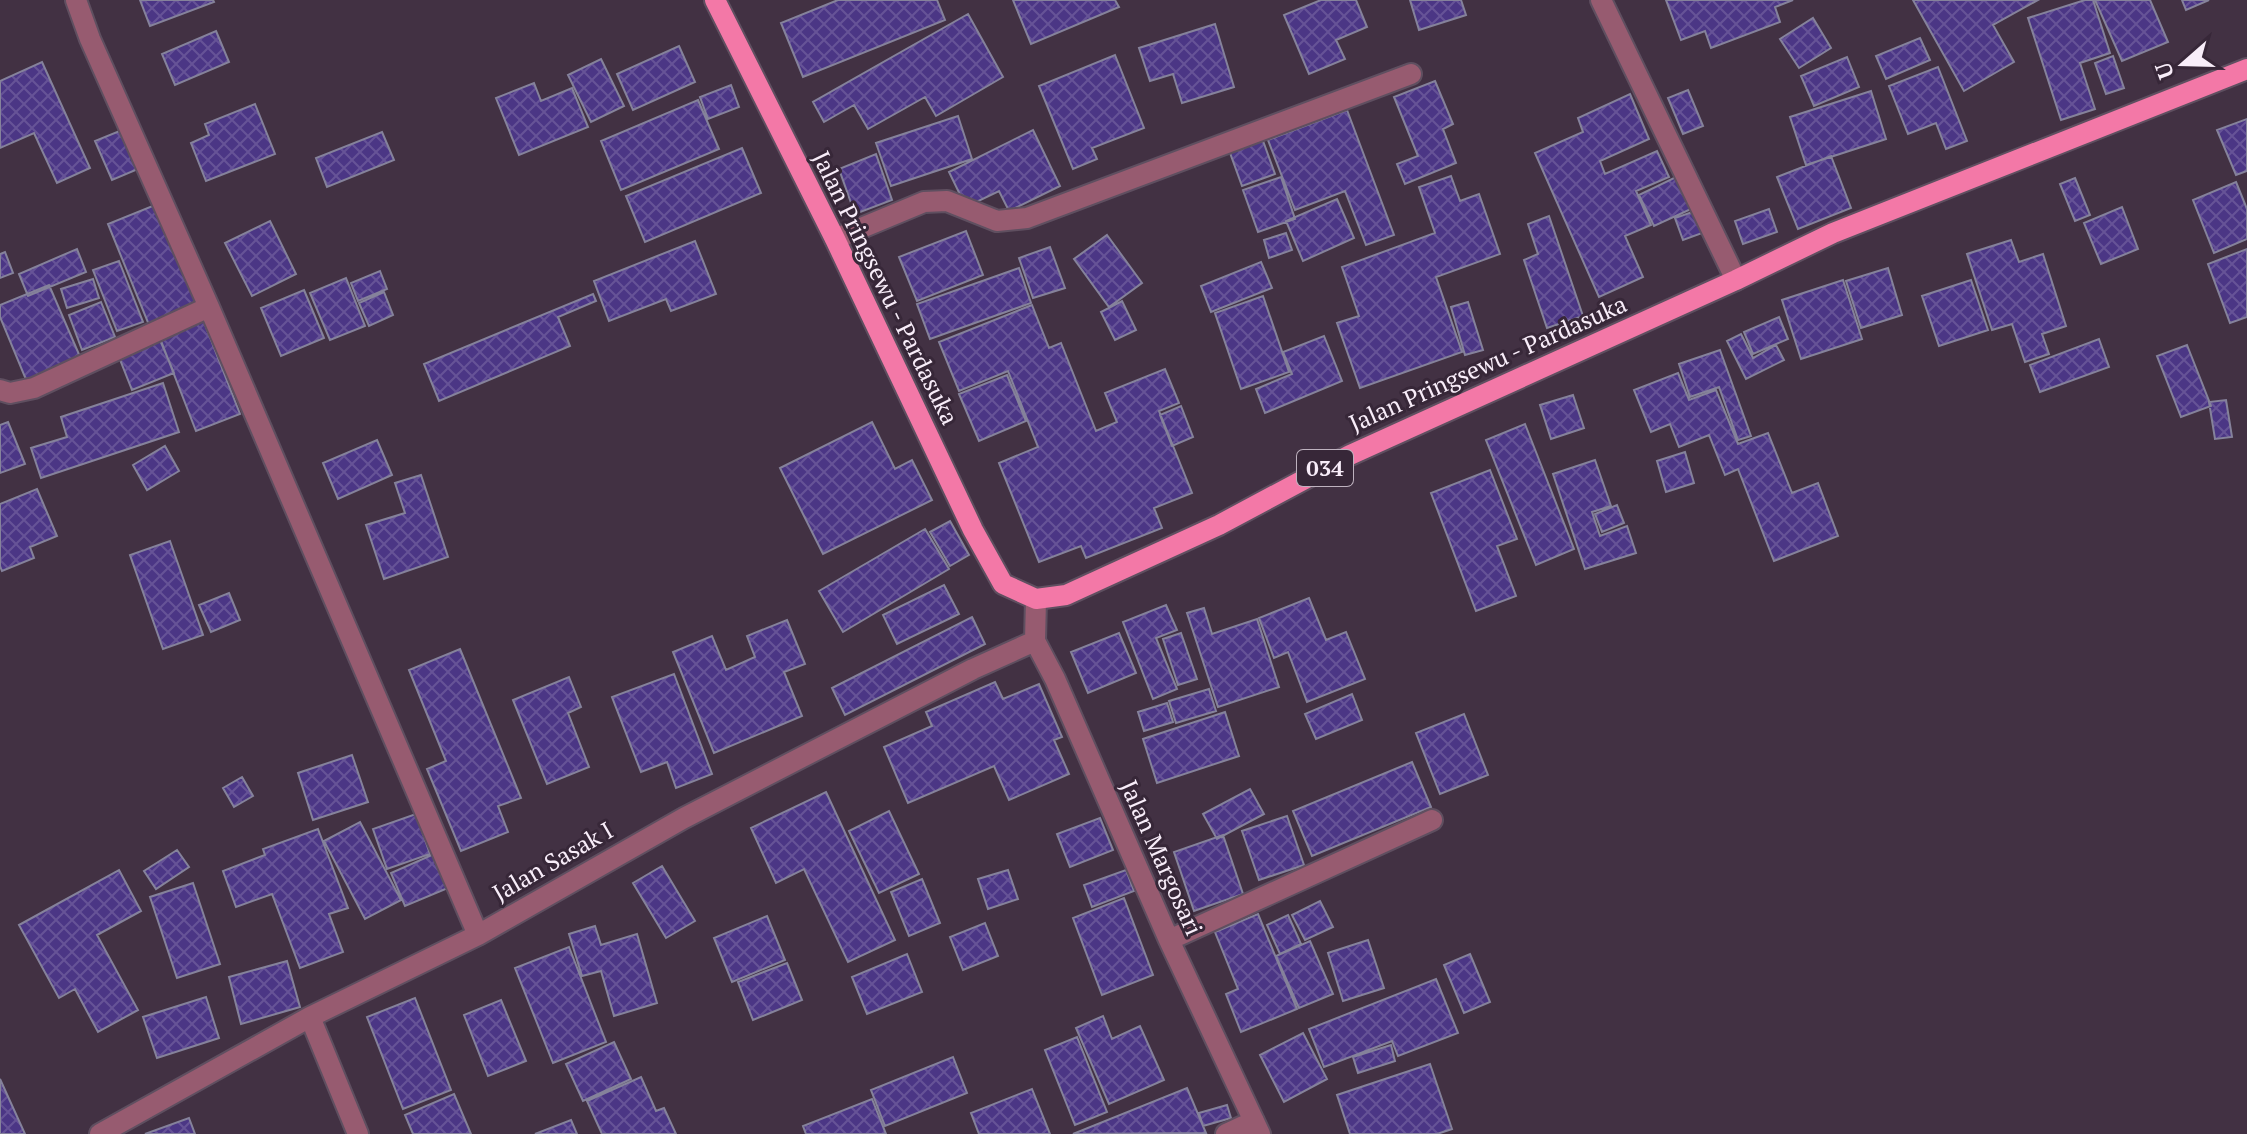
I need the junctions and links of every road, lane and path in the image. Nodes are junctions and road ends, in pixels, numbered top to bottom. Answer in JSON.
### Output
{"nodes":[{"id":1,"x":76,"y":0,"type":"edge"},
{"id":2,"x":715,"y":0,"type":"edge"},
{"id":3,"x":1601,"y":0,"type":"edge"},
{"id":4,"x":2247,"y":69,"type":"edge"},
{"id":5,"x":1411,"y":74,"type":"dead end"},
{"id":6,"x":835,"y":239,"type":"junction"},
{"id":7,"x":1736,"y":280,"type":"junction"},
{"id":8,"x":209,"y":307,"type":"junction"},
{"id":9,"x":0,"y":390,"type":"edge"},
{"id":10,"x":1036,"y":599,"type":"junction"},
{"id":11,"x":1035,"y":641,"type":"junction"},
{"id":12,"x":1432,"y":820,"type":"dead end"},
{"id":13,"x":478,"y":935,"type":"junction"},
{"id":14,"x":1169,"y":940,"type":"junction"},
{"id":15,"x":310,"y":1017,"type":"junction"},
{"id":16,"x":1257,"y":1128,"type":"edge"},
{"id":17,"x":100,"y":1134,"type":"edge"},
{"id":18,"x":358,"y":1134,"type":"edge"},
{"id":19,"x":1226,"y":1134,"type":"edge"}],
"edges":[{"from":1,"to":8,"type":"street"},
{"from":2,"to":6,"type":"main road","name":"Jalan Pringsewu - Pardasuka"},
{"from":3,"to":7,"type":"street"},
{"from":4,"to":7,"type":"main road","name":"Jalan Pringsewu - Pardasuka","number":"034"},
{"from":5,"to":6,"type":"street"},
{"from":6,"to":10,"type":"main road","name":"Jalan Pringsewu - Pardasuka"},
{"from":7,"to":10,"type":"main road","name":"Jalan Pringsewu - Pardasuka","number":"034"},
{"from":8,"to":9,"type":"street"},
{"from":8,"to":13,"type":"street"},
{"from":10,"to":11,"type":"street","name":"Jalan Margosari"},
{"from":11,"to":13,"type":"street","name":"Jalan Sasak I"},
{"from":11,"to":14,"type":"street","name":"Jalan Margosari"},
{"from":12,"to":14,"type":"street"},
{"from":13,"to":15,"type":"street","name":"Jalan Sasak I"},
{"from":14,"to":16,"type":"street","name":"Jalan Margosari"},
{"from":15,"to":17,"type":"street","name":"Jalan Sasak I"},
{"from":15,"to":18,"type":"street"},
{"from":16,"to":19,"type":"street"}]}
